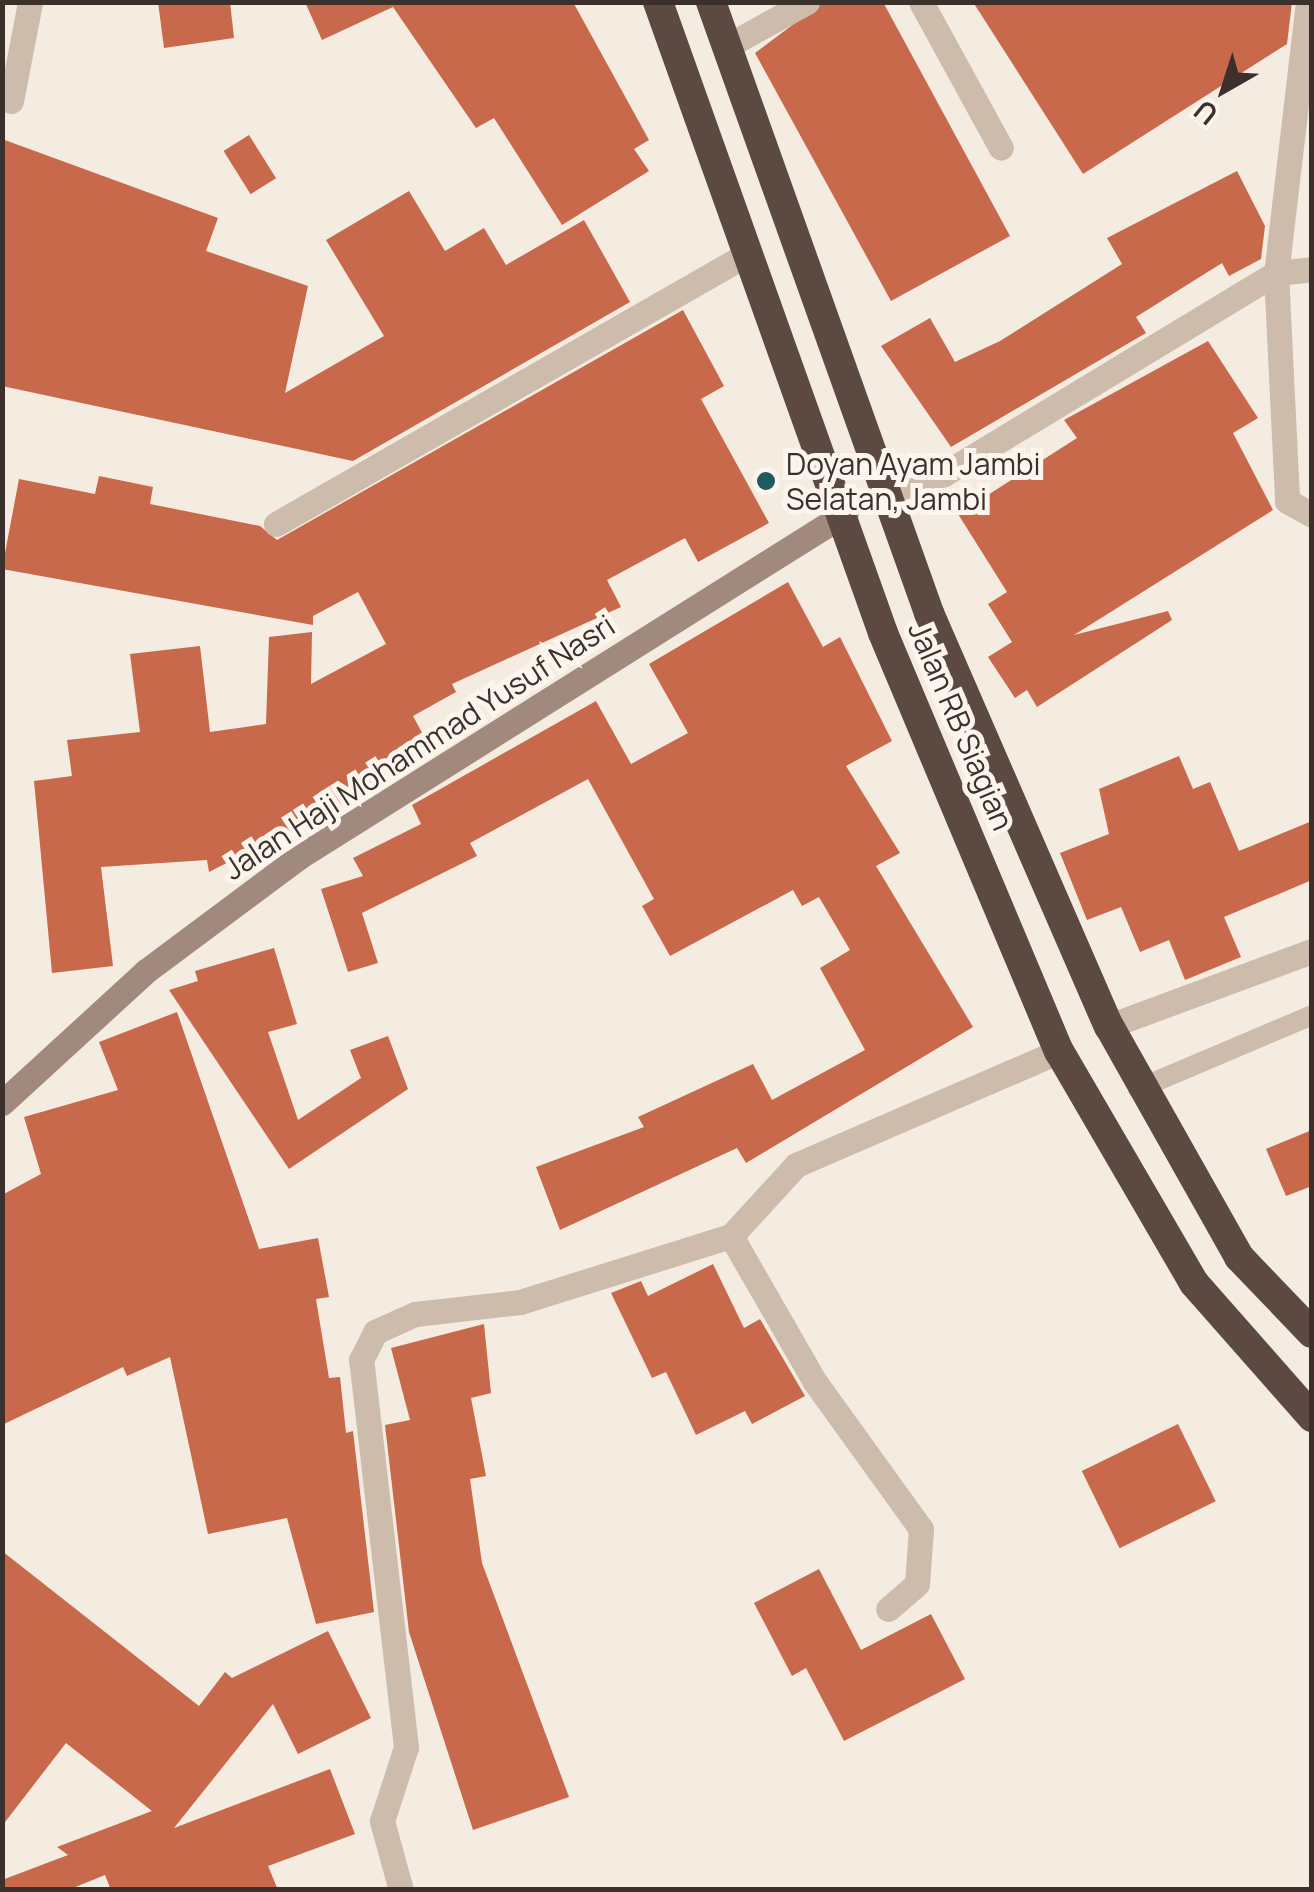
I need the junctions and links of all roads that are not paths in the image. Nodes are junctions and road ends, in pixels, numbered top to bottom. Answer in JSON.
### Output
{"nodes":[{"id":1,"x":30,"y":2,"type":"edge"},
{"id":2,"x":658,"y":2,"type":"edge"},
{"id":3,"x":711,"y":2,"type":"edge"},
{"id":4,"x":807,"y":2,"type":"edge"},
{"id":5,"x":920,"y":2,"type":"edge"},
{"id":6,"x":1308,"y":2,"type":"edge"},
{"id":7,"x":729,"y":44,"type":"junction"},
{"id":8,"x":11,"y":101,"type":"dead end"},
{"id":9,"x":1001,"y":148,"type":"dead end"},
{"id":10,"x":749,"y":254,"type":"junction"},
{"id":11,"x":1312,"y":269,"type":"edge"},
{"id":12,"x":1276,"y":273,"type":"junction"},
{"id":13,"x":886,"y":492,"type":"junction"},
{"id":14,"x":846,"y":513,"type":"junction"},
{"id":15,"x":1312,"y":515,"type":"edge"},
{"id":16,"x":276,"y":524,"type":"dead end"},
{"id":17,"x":1312,"y":951,"type":"edge"},
{"id":18,"x":1312,"y":1015,"type":"edge"},
{"id":19,"x":1109,"y":1026,"type":"junction"},
{"id":20,"x":1059,"y":1051,"type":"junction"},
{"id":21,"x":1138,"y":1089,"type":"junction"},
{"id":22,"x":2,"y":1103,"type":"edge"},
{"id":23,"x":730,"y":1236,"type":"junction"},
{"id":24,"x":1312,"y":1333,"type":"edge"},
{"id":25,"x":1312,"y":1417,"type":"edge"},
{"id":26,"x":888,"y":1609,"type":"dead end"},
{"id":27,"x":401,"y":1890,"type":"edge"}],
"edges":[{"from":1,"to":8,"type":"street"},
{"from":2,"to":10,"type":"highway","name":"Jalan RB Siagian"},
{"from":3,"to":7,"type":"highway","name":"Jalan RB Siagian"},
{"from":4,"to":7,"type":"street"},
{"from":5,"to":9,"type":"street"},
{"from":6,"to":12,"type":"street"},
{"from":7,"to":13,"type":"highway","name":"Jalan RB Siagian"},
{"from":10,"to":14,"type":"highway","name":"Jalan RB Siagian"},
{"from":10,"to":16,"type":"street"},
{"from":11,"to":12,"type":"street"},
{"from":12,"to":13,"type":"street"},
{"from":12,"to":15,"type":"street"},
{"from":13,"to":19,"type":"highway","name":"Jalan RB Siagian"},
{"from":14,"to":20,"type":"highway","name":"Jalan RB Siagian"},
{"from":14,"to":22,"type":"street","name":"Jalan Haji Mohammad Yusuf Nasri"},
{"from":17,"to":19,"type":"street"},
{"from":18,"to":21,"type":"lane"},
{"from":19,"to":21,"type":"highway","name":"Jalan RB Siagian"},
{"from":20,"to":23,"type":"street"},
{"from":20,"to":25,"type":"highway","name":"Jalan RB Siagian"},
{"from":21,"to":24,"type":"highway","name":"Jalan RB Siagian"},
{"from":23,"to":26,"type":"street"},
{"from":23,"to":27,"type":"street"}]}
